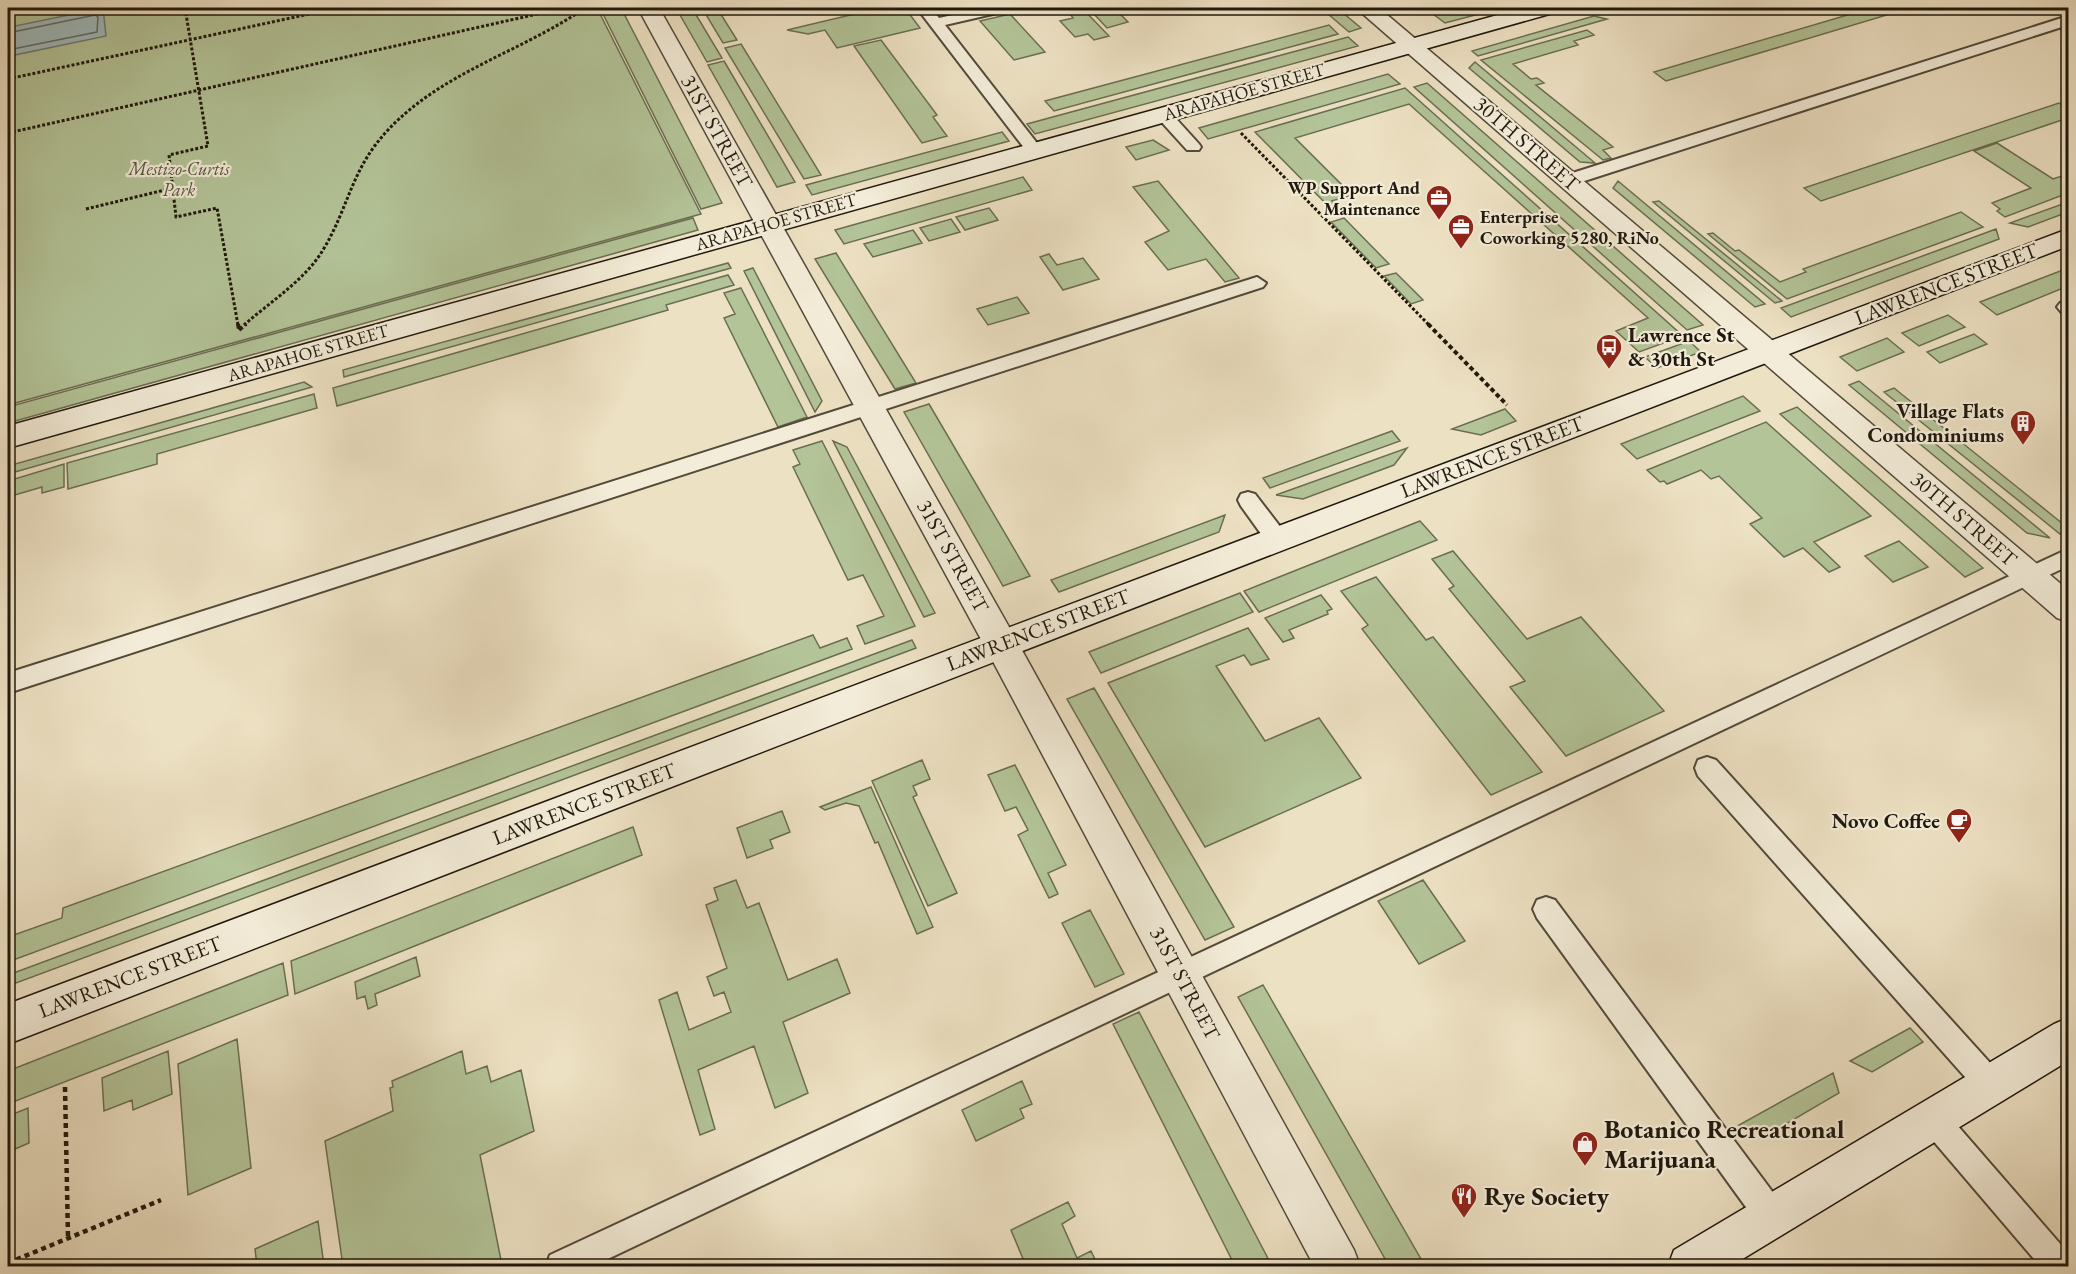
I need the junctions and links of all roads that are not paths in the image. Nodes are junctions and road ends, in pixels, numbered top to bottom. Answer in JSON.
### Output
{"nodes":[{"id":1,"x":648,"y":8,"type":"edge"},
{"id":2,"x":924,"y":8,"type":"edge"},
{"id":3,"x":1001,"y":8,"type":"edge"},
{"id":4,"x":1367,"y":8,"type":"edge"},
{"id":5,"x":1545,"y":8,"type":"edge"},
{"id":6,"x":2068,"y":20,"type":"edge"},
{"id":7,"x":936,"y":23,"type":"junction"},
{"id":8,"x":1411,"y":45,"type":"junction"},
{"id":9,"x":1162,"y":114,"type":"junction"},
{"id":10,"x":1193,"y":147,"type":"dead end"},
{"id":11,"x":1034,"y":150,"type":"junction"},
{"id":12,"x":1569,"y":180,"type":"junction"},
{"id":13,"x":768,"y":224,"type":"junction"},
{"id":14,"x":2068,"y":237,"type":"edge"},
{"id":15,"x":1257,"y":283,"type":"dead end"},
{"id":16,"x":1769,"y":351,"type":"junction"},
{"id":17,"x":870,"y":407,"type":"junction"},
{"id":18,"x":8,"y":437,"type":"edge"},
{"id":19,"x":1248,"y":501,"type":"dead end"},
{"id":20,"x":1277,"y":539,"type":"junction"},
{"id":21,"x":2068,"y":557,"type":"edge"},
{"id":22,"x":2030,"y":575,"type":"junction"},
{"id":23,"x":2068,"y":609,"type":"edge"},
{"id":24,"x":1001,"y":644,"type":"junction"},
{"id":25,"x":8,"y":684,"type":"edge"},
{"id":26,"x":1707,"y":768,"type":"dead end"},
{"id":27,"x":1546,"y":909,"type":"dead end"},
{"id":28,"x":1181,"y":975,"type":"junction"},
{"id":29,"x":8,"y":1024,"type":"edge"},
{"id":30,"x":2068,"y":1038,"type":"edge"},
{"id":31,"x":1991,"y":1085,"type":"junction"},
{"id":32,"x":1934,"y":1120,"type":"junction"},
{"id":33,"x":1772,"y":1217,"type":"junction"},
{"id":34,"x":561,"y":1266,"type":"edge"},
{"id":35,"x":1338,"y":1266,"type":"edge"},
{"id":36,"x":1690,"y":1266,"type":"edge"},
{"id":37,"x":2060,"y":1266,"type":"edge"}],
"edges":[{"from":1,"to":13,"type":"street","name":"31ST STREET"},
{"from":2,"to":7,"type":"lane"},
{"from":3,"to":7,"type":"lane"},
{"from":4,"to":8,"type":"street","name":"30TH STREET"},
{"from":5,"to":8,"type":"street","name":"ARAPAHOE STREET"},
{"from":6,"to":12,"type":"lane"},
{"from":7,"to":11,"type":"lane"},
{"from":8,"to":9,"type":"street","name":"ARAPAHOE STREET"},
{"from":8,"to":12,"type":"street","name":"30TH STREET"},
{"from":9,"to":10,"type":"lane"},
{"from":9,"to":11,"type":"street","name":"ARAPAHOE STREET"},
{"from":11,"to":13,"type":"street","name":"ARAPAHOE STREET"},
{"from":12,"to":16,"type":"street","name":"30TH STREET"},
{"from":13,"to":17,"type":"street","name":"31ST STREET"},
{"from":13,"to":18,"type":"street","name":"ARAPAHOE STREET"},
{"from":14,"to":16,"type":"street","name":"LAWRENCE STREET"},
{"from":15,"to":17,"type":"lane"},
{"from":16,"to":20,"type":"street","name":"LAWRENCE STREET"},
{"from":16,"to":22,"type":"street","name":"30TH STREET"},
{"from":17,"to":24,"type":"street","name":"31ST STREET"},
{"from":17,"to":25,"type":"lane"},
{"from":19,"to":20,"type":"lane"},
{"from":20,"to":24,"type":"street","name":"LAWRENCE STREET"},
{"from":21,"to":22,"type":"lane"},
{"from":22,"to":23,"type":"street","name":"30TH STREET"},
{"from":22,"to":28,"type":"lane"},
{"from":24,"to":28,"type":"street","name":"31ST STREET"},
{"from":24,"to":29,"type":"street","name":"LAWRENCE STREET"},
{"from":26,"to":31,"type":"lane"},
{"from":27,"to":33,"type":"lane"},
{"from":28,"to":34,"type":"lane"},
{"from":28,"to":35,"type":"street","name":"31ST STREET"},
{"from":30,"to":31,"type":"street"},
{"from":31,"to":32,"type":"street"},
{"from":32,"to":33,"type":"street"},
{"from":32,"to":37,"type":"lane"},
{"from":33,"to":36,"type":"street"}]}
